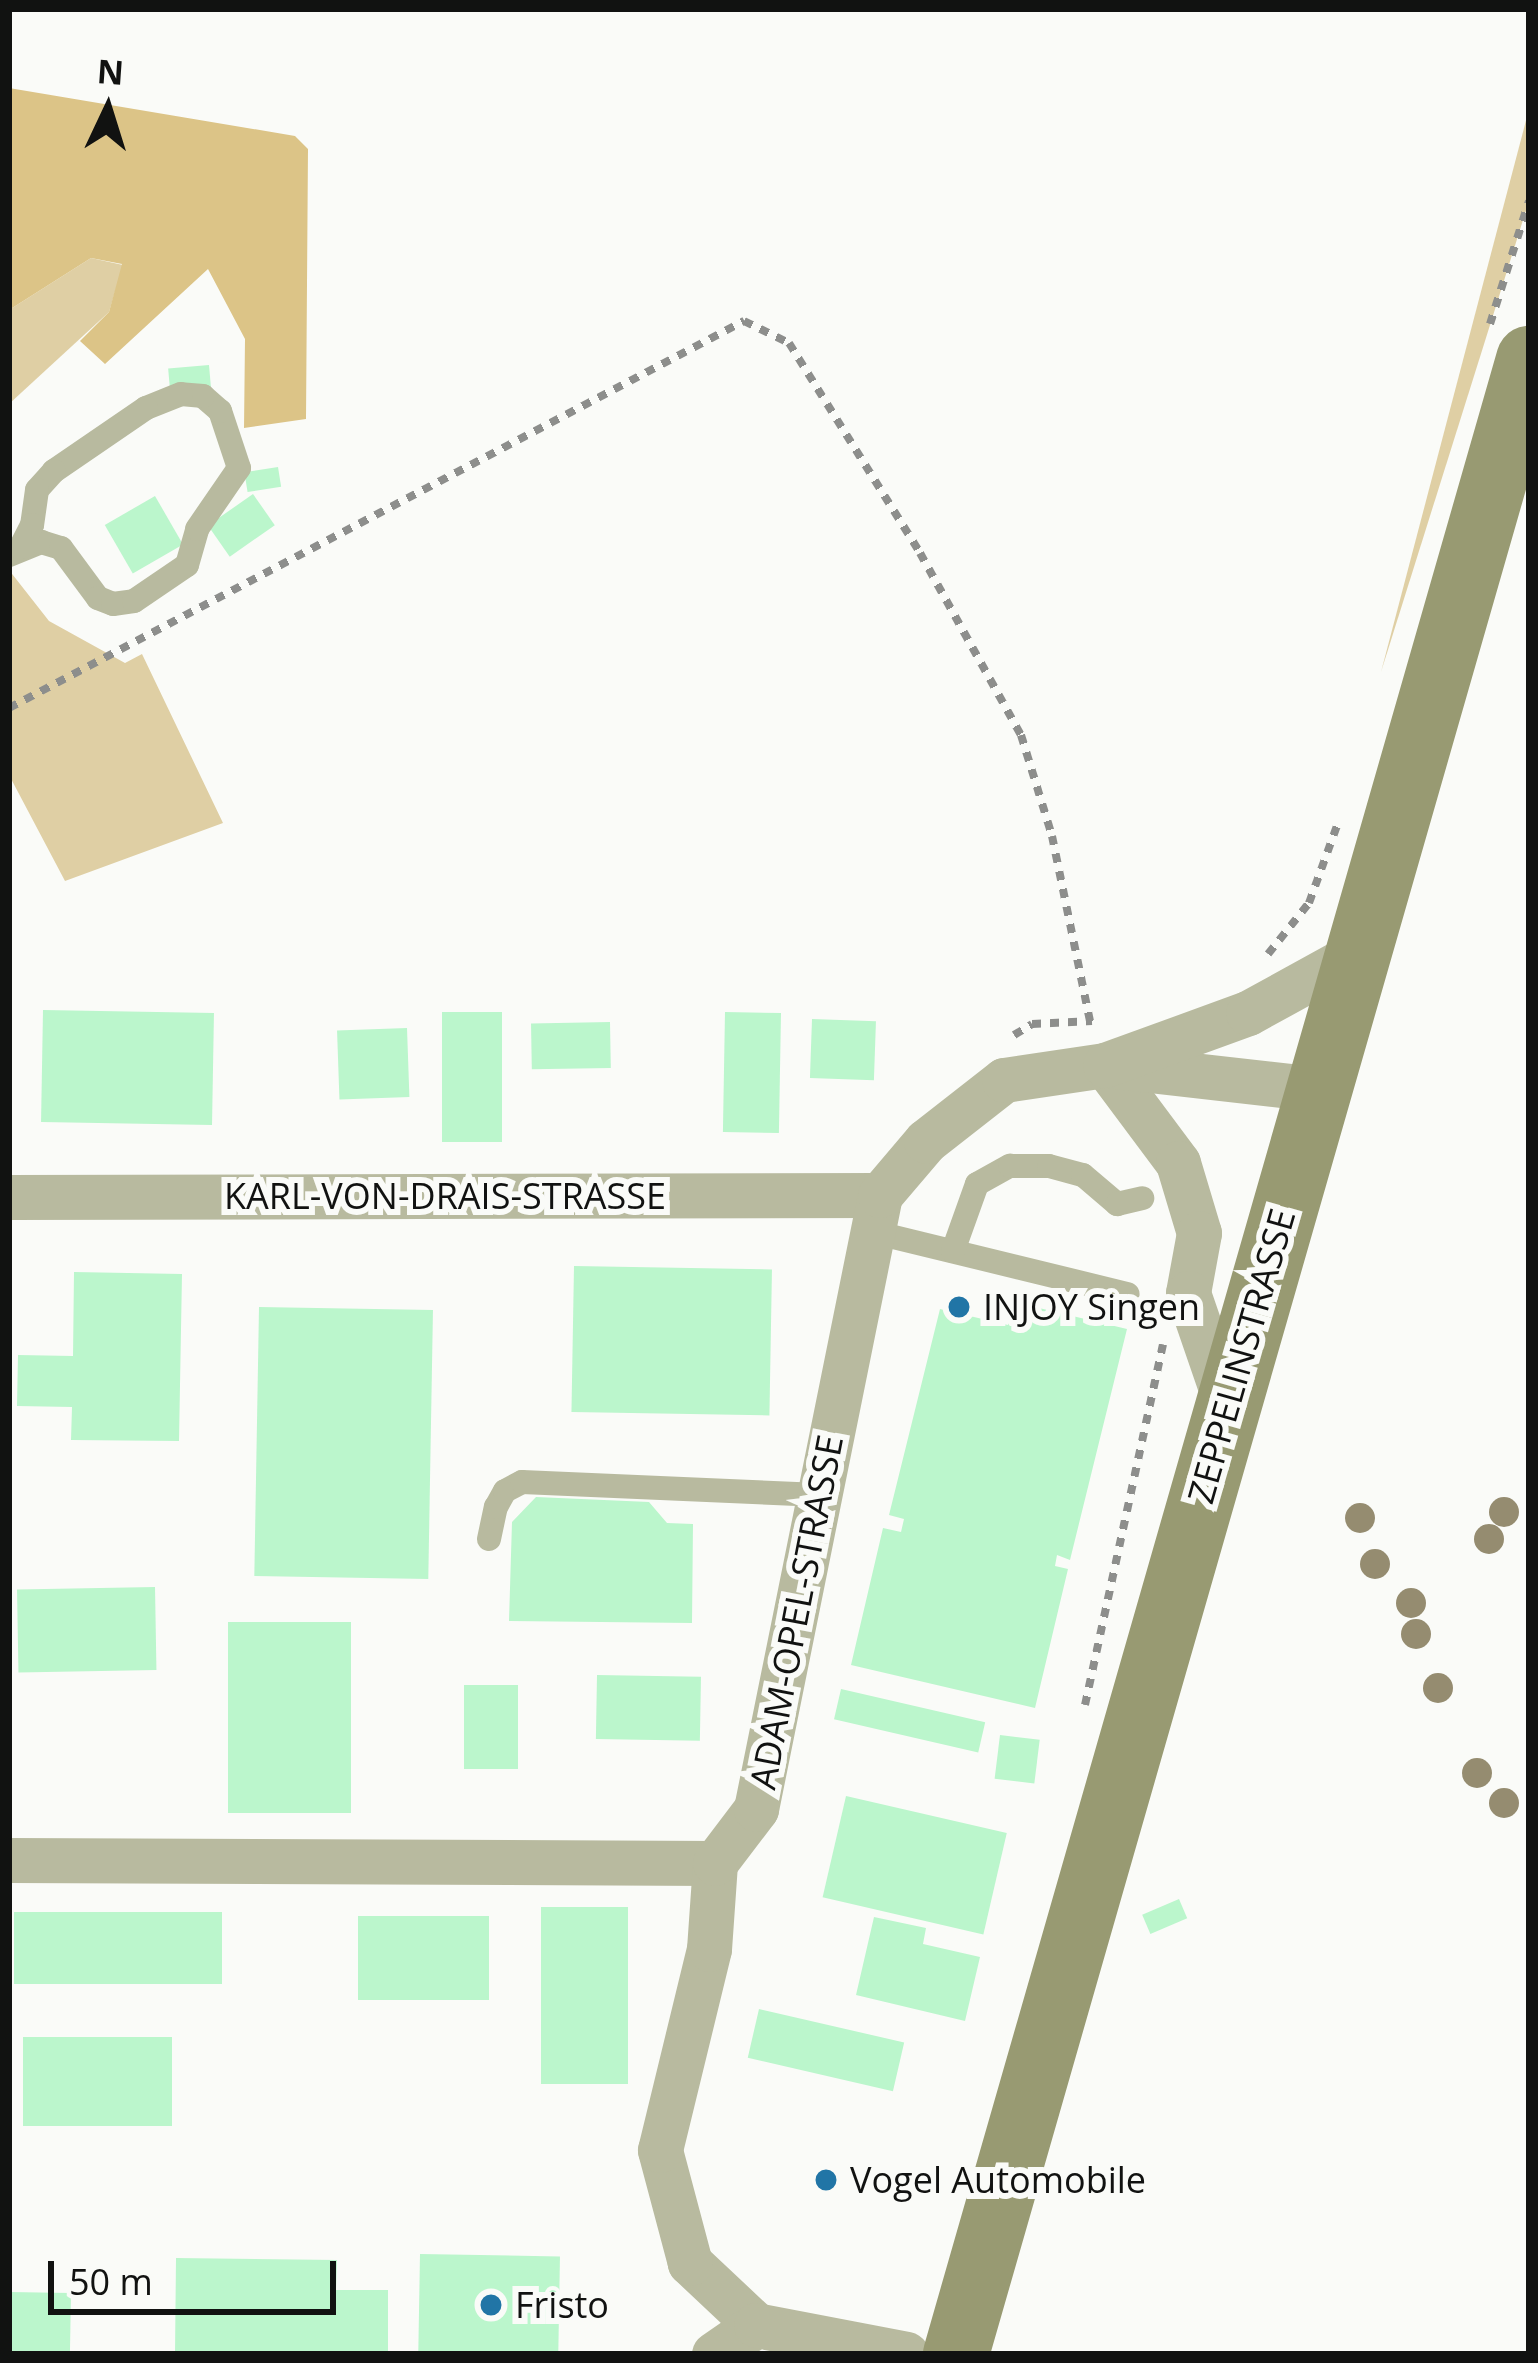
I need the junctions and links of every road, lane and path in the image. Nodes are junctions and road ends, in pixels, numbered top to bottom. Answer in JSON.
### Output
{"nodes":[{"id":1,"x":1529,"y":359,"type":"edge"},
{"id":2,"x":15,"y":551,"type":"edge"},
{"id":3,"x":9,"y":708,"type":"edge"},
{"id":4,"x":1357,"y":953,"type":"junction"},
{"id":5,"x":1105,"y":1065,"type":"junction"},
{"id":6,"x":1316,"y":1089,"type":"junction"},
{"id":7,"x":9,"y":1197,"type":"edge"},
{"id":8,"x":1142,"y":1198,"type":"dead end"},
{"id":9,"x":877,"y":1214,"type":"junction"},
{"id":10,"x":953,"y":1251,"type":"junction"},
{"id":11,"x":1128,"y":1294,"type":"dead end"},
{"id":12,"x":1227,"y":1406,"type":"junction"},
{"id":13,"x":820,"y":1495,"type":"junction"},
{"id":14,"x":489,"y":1539,"type":"dead end"},
{"id":15,"x":9,"y":1860,"type":"edge"},
{"id":16,"x":715,"y":1863,"type":"junction"},
{"id":17,"x":756,"y":2325,"type":"junction"},
{"id":18,"x":714,"y":2354,"type":"edge"},
{"id":19,"x":906,"y":2354,"type":"edge"},
{"id":20,"x":956,"y":2354,"type":"edge"}],
"edges":[{"from":1,"to":4,"type":"street","name":"ZEPPELINSTRASSE"},
{"from":2,"to":2,"type":"lane"},
{"from":3,"to":5,"type":"path"},
{"from":4,"to":5,"type":"street","name":"ADAM-OPEL-STRASSE"},
{"from":4,"to":6,"type":"street","name":"ZEPPELINSTRASSE"},
{"from":5,"to":6,"type":"street","name":"ADAM-OPEL-STRASSE"},
{"from":5,"to":9,"type":"street","name":"ADAM-OPEL-STRASSE"},
{"from":5,"to":12,"type":"street"},
{"from":6,"to":12,"type":"street","name":"ZEPPELINSTRASSE"},
{"from":7,"to":9,"type":"street","name":"KARL-VON-DRAIS-STRASSE"},
{"from":8,"to":10,"type":"lane"},
{"from":9,"to":10,"type":"lane"},
{"from":9,"to":13,"type":"street","name":"ADAM-OPEL-STRASSE"},
{"from":10,"to":11,"type":"lane"},
{"from":12,"to":20,"type":"street","name":"ZEPPELINSTRASSE"},
{"from":13,"to":14,"type":"lane"},
{"from":13,"to":16,"type":"street","name":"ADAM-OPEL-STRASSE"},
{"from":15,"to":16,"type":"street"},
{"from":16,"to":17,"type":"street"},
{"from":17,"to":18,"type":"street"},
{"from":17,"to":19,"type":"street"}]}
